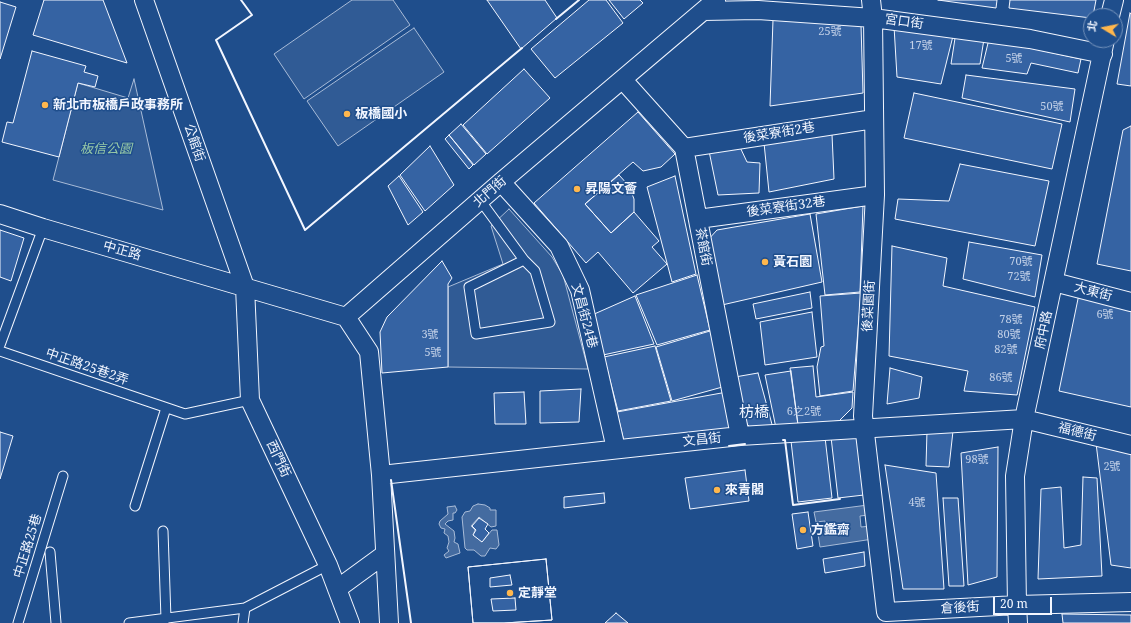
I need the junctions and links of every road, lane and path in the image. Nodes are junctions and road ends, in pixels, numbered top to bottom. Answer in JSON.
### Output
{"nodes":[{"id":1,"x":144,"y":0,"type":"edge"},
{"id":2,"x":871,"y":0,"type":"edge"},
{"id":3,"x":709,"y":6,"type":"edge"},
{"id":4,"x":872,"y":18,"type":"junction"},
{"id":5,"x":1083,"y":45,"type":"edge"},
{"id":6,"x":1104,"y":48,"type":"edge"},
{"id":7,"x":622,"y":80,"type":"junction"},
{"id":8,"x":874,"y":119,"type":"junction"},
{"id":9,"x":684,"y":148,"type":"junction"},
{"id":10,"x":501,"y":182,"type":"junction"},
{"id":11,"x":875,"y":195,"type":"junction"},
{"id":12,"x":480,"y":200,"type":"junction"},
{"id":13,"x":0,"y":214,"type":"edge"},
{"id":14,"x":698,"y":219,"type":"junction"},
{"id":15,"x":43,"y":228,"type":"junction"},
{"id":16,"x":524,"y":260,"type":"junction"},
{"id":17,"x":1054,"y":282,"type":"junction"},
{"id":18,"x":244,"y":287,"type":"junction"},
{"id":19,"x":1131,"y":302,"type":"edge"},
{"id":20,"x":346,"y":317,"type":"junction"},
{"id":21,"x":0,"y":345,"type":"edge"},
{"id":22,"x":0,"y":351,"type":"edge"},
{"id":23,"x":250,"y":400,"type":"junction"},
{"id":24,"x":166,"y":408,"type":"junction"},
{"id":25,"x":1024,"y":419,"type":"junction"},
{"id":26,"x":865,"y":429,"type":"junction"},
{"id":27,"x":740,"y":436,"type":"junction"},
{"id":28,"x":1131,"y":446,"type":"edge"},
{"id":29,"x":616,"y":449,"type":"junction"},
{"id":30,"x":381,"y":475,"type":"junction"},
{"id":31,"x":63,"y":476,"type":"dead end"},
{"id":32,"x":135,"y":506,"type":"dead end"},
{"id":33,"x":163,"y":531,"type":"dead end"},
{"id":34,"x":50,"y":552,"type":"dead end"},
{"id":35,"x":385,"y":554,"type":"junction"},
{"id":36,"x":328,"y":564,"type":"junction"},
{"id":37,"x":337,"y":590,"type":"junction"},
{"id":38,"x":1131,"y":602,"type":"edge"},
{"id":39,"x":1017,"y":605,"type":"junction"},
{"id":40,"x":244,"y":608,"type":"junction"},
{"id":41,"x":886,"y":612,"type":"joint"},
{"id":42,"x":166,"y":619,"type":"junction"},
{"id":43,"x":18,"y":623,"type":"edge"},
{"id":44,"x":56,"y":623,"type":"edge"},
{"id":45,"x":129,"y":623,"type":"edge"},
{"id":46,"x":243,"y":623,"type":"edge"},
{"id":47,"x":350,"y":623,"type":"edge"},
{"id":48,"x":389,"y":623,"type":"edge"},
{"id":49,"x":1018,"y":623,"type":"edge"}],
"edges":[{"from":1,"to":18,"type":"street","name":"公館街"},
{"from":2,"to":4,"type":"street","name":"後菜園街"},
{"from":3,"to":4,"type":"street","name":"宮口街"},
{"from":3,"to":7,"type":"street","name":"北門街"},
{"from":4,"to":5,"type":"street","name":"宮口街"},
{"from":4,"to":8,"type":"street","name":"後菜園街"},
{"from":6,"to":17,"type":"street","name":"府中路"},
{"from":7,"to":9,"type":"street"},
{"from":7,"to":10,"type":"street","name":"北門街"},
{"from":8,"to":9,"type":"street","name":"後菜寮街2巷"},
{"from":8,"to":11,"type":"street","name":"後菜園街"},
{"from":9,"to":14,"type":"street","name":"茶館街"},
{"from":10,"to":12,"type":"street","name":"北門街"},
{"from":10,"to":29,"type":"street","name":"文昌街24巷"},
{"from":11,"to":14,"type":"street","name":"後菜寮街32巷"},
{"from":11,"to":26,"type":"street","name":"後菜園街"},
{"from":12,"to":16,"type":"lane"},
{"from":12,"to":20,"type":"street","name":"北門街"},
{"from":13,"to":15,"type":"street","name":"中正路"},
{"from":14,"to":27,"type":"street","name":"茶館街"},
{"from":15,"to":18,"type":"street","name":"中正路"},
{"from":15,"to":21,"type":"lane"},
{"from":16,"to":16,"type":"lane"},
{"from":17,"to":19,"type":"street","name":"大東街"},
{"from":17,"to":25,"type":"street","name":"府中路"},
{"from":18,"to":20,"type":"street"},
{"from":18,"to":23,"type":"street","name":"西門街"},
{"from":20,"to":30,"type":"street"},
{"from":22,"to":24,"type":"lane","name":"中正路25巷2弄"},
{"from":23,"to":24,"type":"lane","name":"中正路25巷2弄"},
{"from":23,"to":36,"type":"street","name":"西門街"},
{"from":24,"to":32,"type":"lane"},
{"from":25,"to":26,"type":"street","name":"文昌街"},
{"from":25,"to":28,"type":"street","name":"福德街"},
{"from":25,"to":39,"type":"street","name":"府中路"},
{"from":26,"to":27,"type":"street","name":"文昌街"},
{"from":26,"to":41,"type":"street","name":"後菜園街"},
{"from":27,"to":29,"type":"street","name":"文昌街"},
{"from":29,"to":30,"type":"street","name":"文昌街"},
{"from":30,"to":35,"type":"street"},
{"from":31,"to":43,"type":"lane","name":"中正路25巷"},
{"from":33,"to":42,"type":"lane"},
{"from":34,"to":44,"type":"lane"},
{"from":35,"to":37,"type":"street"},
{"from":35,"to":48,"type":"street"},
{"from":36,"to":37,"type":"street","name":"西門街"},
{"from":36,"to":40,"type":"lane"},
{"from":37,"to":47,"type":"street","name":"西門街"},
{"from":38,"to":39,"type":"street","name":"倉後街"},
{"from":39,"to":41,"type":"street","name":"倉後街"},
{"from":39,"to":49,"type":"street","name":"府中路"},
{"from":40,"to":42,"type":"lane"},
{"from":40,"to":46,"type":"lane"},
{"from":42,"to":45,"type":"lane"}]}
